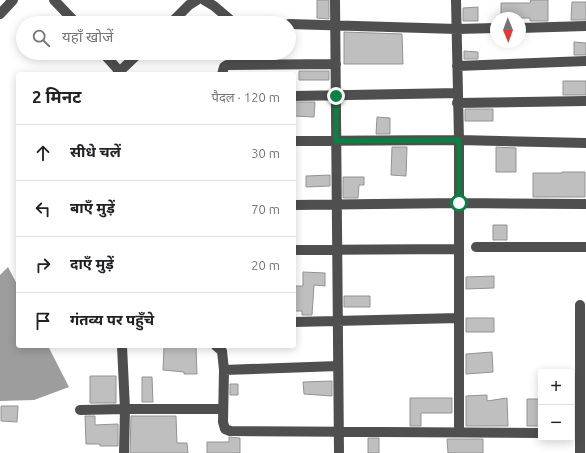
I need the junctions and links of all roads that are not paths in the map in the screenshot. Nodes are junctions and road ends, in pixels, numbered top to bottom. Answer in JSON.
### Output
{"nodes":[{"id":1,"x":13,"y":0,"type":"edge"},
{"id":2,"x":54,"y":0,"type":"edge"},
{"id":3,"x":197,"y":0,"type":"edge"},
{"id":4,"x":204,"y":0,"type":"edge"},
{"id":5,"x":335,"y":0,"type":"edge"},
{"id":6,"x":456,"y":0,"type":"edge"},
{"id":7,"x":0,"y":14,"type":"edge"},
{"id":8,"x":69,"y":16,"type":"edge"},
{"id":9,"x":178,"y":16,"type":"edge"},
{"id":10,"x":226,"y":16,"type":"edge"},
{"id":11,"x":296,"y":24,"type":"edge"},
{"id":12,"x":335,"y":25,"type":"junction"},
{"id":13,"x":586,"y":26,"type":"edge"},
{"id":14,"x":490,"y":28,"type":"edge"},
{"id":15,"x":526,"y":28,"type":"edge"},
{"id":16,"x":457,"y":29,"type":"junction"},
{"id":17,"x":109,"y":60,"type":"edge"},
{"id":18,"x":132,"y":60,"type":"edge"},
{"id":19,"x":586,"y":61,"type":"edge"},
{"id":20,"x":336,"y":64,"type":"junction"},
{"id":21,"x":457,"y":66,"type":"junction"},
{"id":22,"x":119,"y":72,"type":"edge"},
{"id":23,"x":121,"y":72,"type":"edge"},
{"id":24,"x":223,"y":72,"type":"edge"},
{"id":25,"x":296,"y":96,"type":"edge"},
{"id":26,"x":336,"y":96,"type":"junction"},
{"id":27,"x":458,"y":98,"type":"junction"},
{"id":28,"x":586,"y":101,"type":"edge"},
{"id":29,"x":459,"y":140,"type":"junction"},
{"id":30,"x":296,"y":141,"type":"edge"},
{"id":31,"x":336,"y":141,"type":"junction"},
{"id":32,"x":586,"y":143,"type":"edge"},
{"id":33,"x":459,"y":203,"type":"junction"},
{"id":34,"x":586,"y":204,"type":"edge"},
{"id":35,"x":296,"y":205,"type":"edge"},
{"id":36,"x":337,"y":205,"type":"junction"},
{"id":37,"x":476,"y":247,"type":"dead end"},
{"id":38,"x":586,"y":247,"type":"edge"},
{"id":39,"x":459,"y":249,"type":"junction"},
{"id":40,"x":296,"y":250,"type":"edge"},
{"id":41,"x":337,"y":250,"type":"junction"},
{"id":42,"x":580,"y":305,"type":"dead end"},
{"id":43,"x":459,"y":318,"type":"junction"},
{"id":44,"x":338,"y":321,"type":"junction"},
{"id":45,"x":296,"y":322,"type":"edge"},
{"id":46,"x":122,"y":348,"type":"edge"},
{"id":47,"x":218,"y":348,"type":"edge"},
{"id":48,"x":338,"y":366,"type":"junction"},
{"id":49,"x":224,"y":370,"type":"junction"},
{"id":50,"x":583,"y":401,"type":"edge"},
{"id":51,"x":125,"y":408,"type":"junction"},
{"id":52,"x":223,"y":409,"type":"junction"},
{"id":53,"x":80,"y":410,"type":"dead end"},
{"id":54,"x":338,"y":431,"type":"junction"},
{"id":55,"x":459,"y":432,"type":"junction"},
{"id":56,"x":538,"y":433,"type":"edge"},
{"id":57,"x":579,"y":433,"type":"edge"},
{"id":58,"x":124,"y":453,"type":"edge"},
{"id":59,"x":339,"y":453,"type":"edge"},
{"id":60,"x":580,"y":453,"type":"edge"}],
"edges":[{"from":1,"to":7,"type":"street"},
{"from":2,"to":8,"type":"street"},
{"from":3,"to":9,"type":"street"},
{"from":4,"to":10,"type":"street"},
{"from":5,"to":12,"type":"street"},
{"from":6,"to":16,"type":"street"},
{"from":11,"to":12,"type":"street"},
{"from":12,"to":16,"type":"street"},
{"from":12,"to":20,"type":"street"},
{"from":13,"to":15,"type":"street"},
{"from":14,"to":16,"type":"street"},
{"from":16,"to":21,"type":"street"},
{"from":17,"to":22,"type":"street"},
{"from":18,"to":23,"type":"street"},
{"from":19,"to":21,"type":"street"},
{"from":20,"to":24,"type":"street"},
{"from":20,"to":26,"type":"street"},
{"from":21,"to":27,"type":"street"},
{"from":25,"to":26,"type":"street"},
{"from":26,"to":27,"type":"street"},
{"from":26,"to":31,"type":"street"},
{"from":27,"to":28,"type":"street"},
{"from":27,"to":29,"type":"street"},
{"from":29,"to":31,"type":"street"},
{"from":29,"to":32,"type":"street"},
{"from":29,"to":33,"type":"street"},
{"from":30,"to":31,"type":"street"},
{"from":31,"to":36,"type":"street"},
{"from":33,"to":34,"type":"street"},
{"from":33,"to":36,"type":"street"},
{"from":33,"to":39,"type":"street"},
{"from":35,"to":36,"type":"street"},
{"from":36,"to":41,"type":"street"},
{"from":37,"to":38,"type":"street"},
{"from":39,"to":41,"type":"street"},
{"from":39,"to":43,"type":"street"},
{"from":40,"to":41,"type":"street"},
{"from":41,"to":44,"type":"street"},
{"from":42,"to":50,"type":"street"},
{"from":43,"to":44,"type":"street"},
{"from":43,"to":55,"type":"street"},
{"from":44,"to":45,"type":"street"},
{"from":44,"to":48,"type":"street"},
{"from":46,"to":51,"type":"street"},
{"from":47,"to":49,"type":"street"},
{"from":48,"to":49,"type":"street"},
{"from":48,"to":54,"type":"street"},
{"from":49,"to":52,"type":"street"},
{"from":50,"to":57,"type":"street"},
{"from":51,"to":52,"type":"street"},
{"from":51,"to":53,"type":"street"},
{"from":51,"to":58,"type":"street"},
{"from":52,"to":54,"type":"street"},
{"from":54,"to":55,"type":"street"},
{"from":54,"to":59,"type":"street"},
{"from":55,"to":56,"type":"street"},
{"from":57,"to":60,"type":"street"}]}
